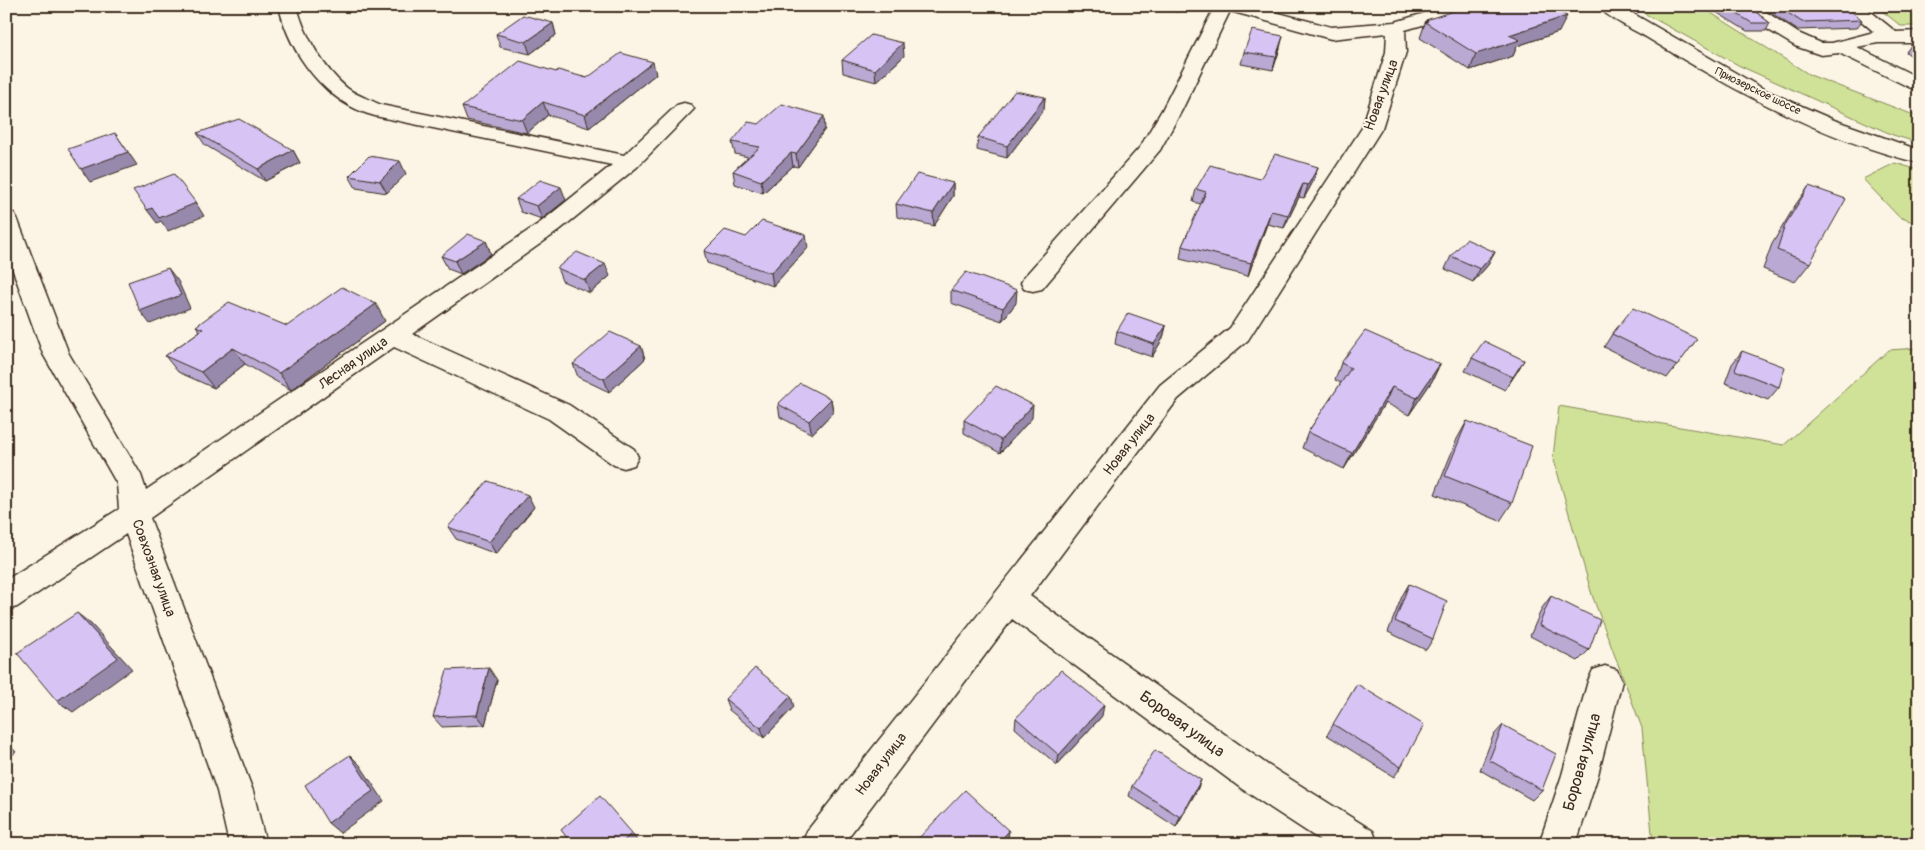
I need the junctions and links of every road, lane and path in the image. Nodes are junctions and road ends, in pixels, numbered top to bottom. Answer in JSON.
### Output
{"nodes":[{"id":1,"x":288,"y":6,"type":"edge"},
{"id":2,"x":1224,"y":6,"type":"edge"},
{"id":3,"x":1232,"y":6,"type":"edge"},
{"id":4,"x":1469,"y":6,"type":"edge"},
{"id":5,"x":1607,"y":6,"type":"edge"},
{"id":6,"x":1744,"y":6,"type":"edge"},
{"id":7,"x":1853,"y":6,"type":"edge"},
{"id":8,"x":1396,"y":27,"type":"junction"},
{"id":9,"x":1919,"y":37,"type":"edge"},
{"id":10,"x":1867,"y":38,"type":"junction"},
{"id":11,"x":1892,"y":38,"type":"junction"},
{"id":12,"x":1842,"y":47,"type":"junction"},
{"id":13,"x":1919,"y":86,"type":"edge"},
{"id":14,"x":684,"y":109,"type":"dead end"},
{"id":15,"x":1919,"y":157,"type":"edge"},
{"id":16,"x":629,"y":162,"type":"junction"},
{"id":17,"x":8,"y":233,"type":"edge"},
{"id":18,"x":1033,"y":283,"type":"dead end"},
{"id":19,"x":392,"y":336,"type":"junction"},
{"id":20,"x":624,"y":457,"type":"dead end"},
{"id":21,"x":134,"y":514,"type":"junction"},
{"id":22,"x":6,"y":597,"type":"edge"},
{"id":23,"x":1008,"y":598,"type":"junction"},
{"id":24,"x":1605,"y":680,"type":"dead end"},
{"id":25,"x":248,"y":844,"type":"edge"},
{"id":26,"x":820,"y":844,"type":"edge"},
{"id":27,"x":1360,"y":844,"type":"edge"},
{"id":28,"x":1557,"y":844,"type":"edge"}],
"edges":[{"from":1,"to":16,"type":"street"},
{"from":2,"to":18,"type":"street"},
{"from":3,"to":8,"type":"street"},
{"from":4,"to":8,"type":"street"},
{"from":5,"to":15,"type":"street","name":"Приозерское шоссе"},
{"from":6,"to":12,"type":"street"},
{"from":7,"to":11,"type":"street"},
{"from":8,"to":23,"type":"street","name":"Новая улица"},
{"from":9,"to":11,"type":"street"},
{"from":10,"to":11,"type":"street"},
{"from":10,"to":12,"type":"street"},
{"from":10,"to":13,"type":"street"},
{"from":12,"to":13,"type":"street"},
{"from":14,"to":16,"type":"street","name":"Лесная улица"},
{"from":16,"to":19,"type":"street","name":"Лесная улица"},
{"from":17,"to":21,"type":"street","name":"Совхозная улица"},
{"from":19,"to":20,"type":"street"},
{"from":19,"to":21,"type":"street","name":"Лесная улица"},
{"from":21,"to":22,"type":"street","name":"Лесная улица"},
{"from":21,"to":25,"type":"street","name":"Совхозная улица"},
{"from":23,"to":26,"type":"street","name":"Новая улица"},
{"from":23,"to":27,"type":"street","name":"Боровая улица"},
{"from":24,"to":28,"type":"street","name":"Боровая улица"}]}
